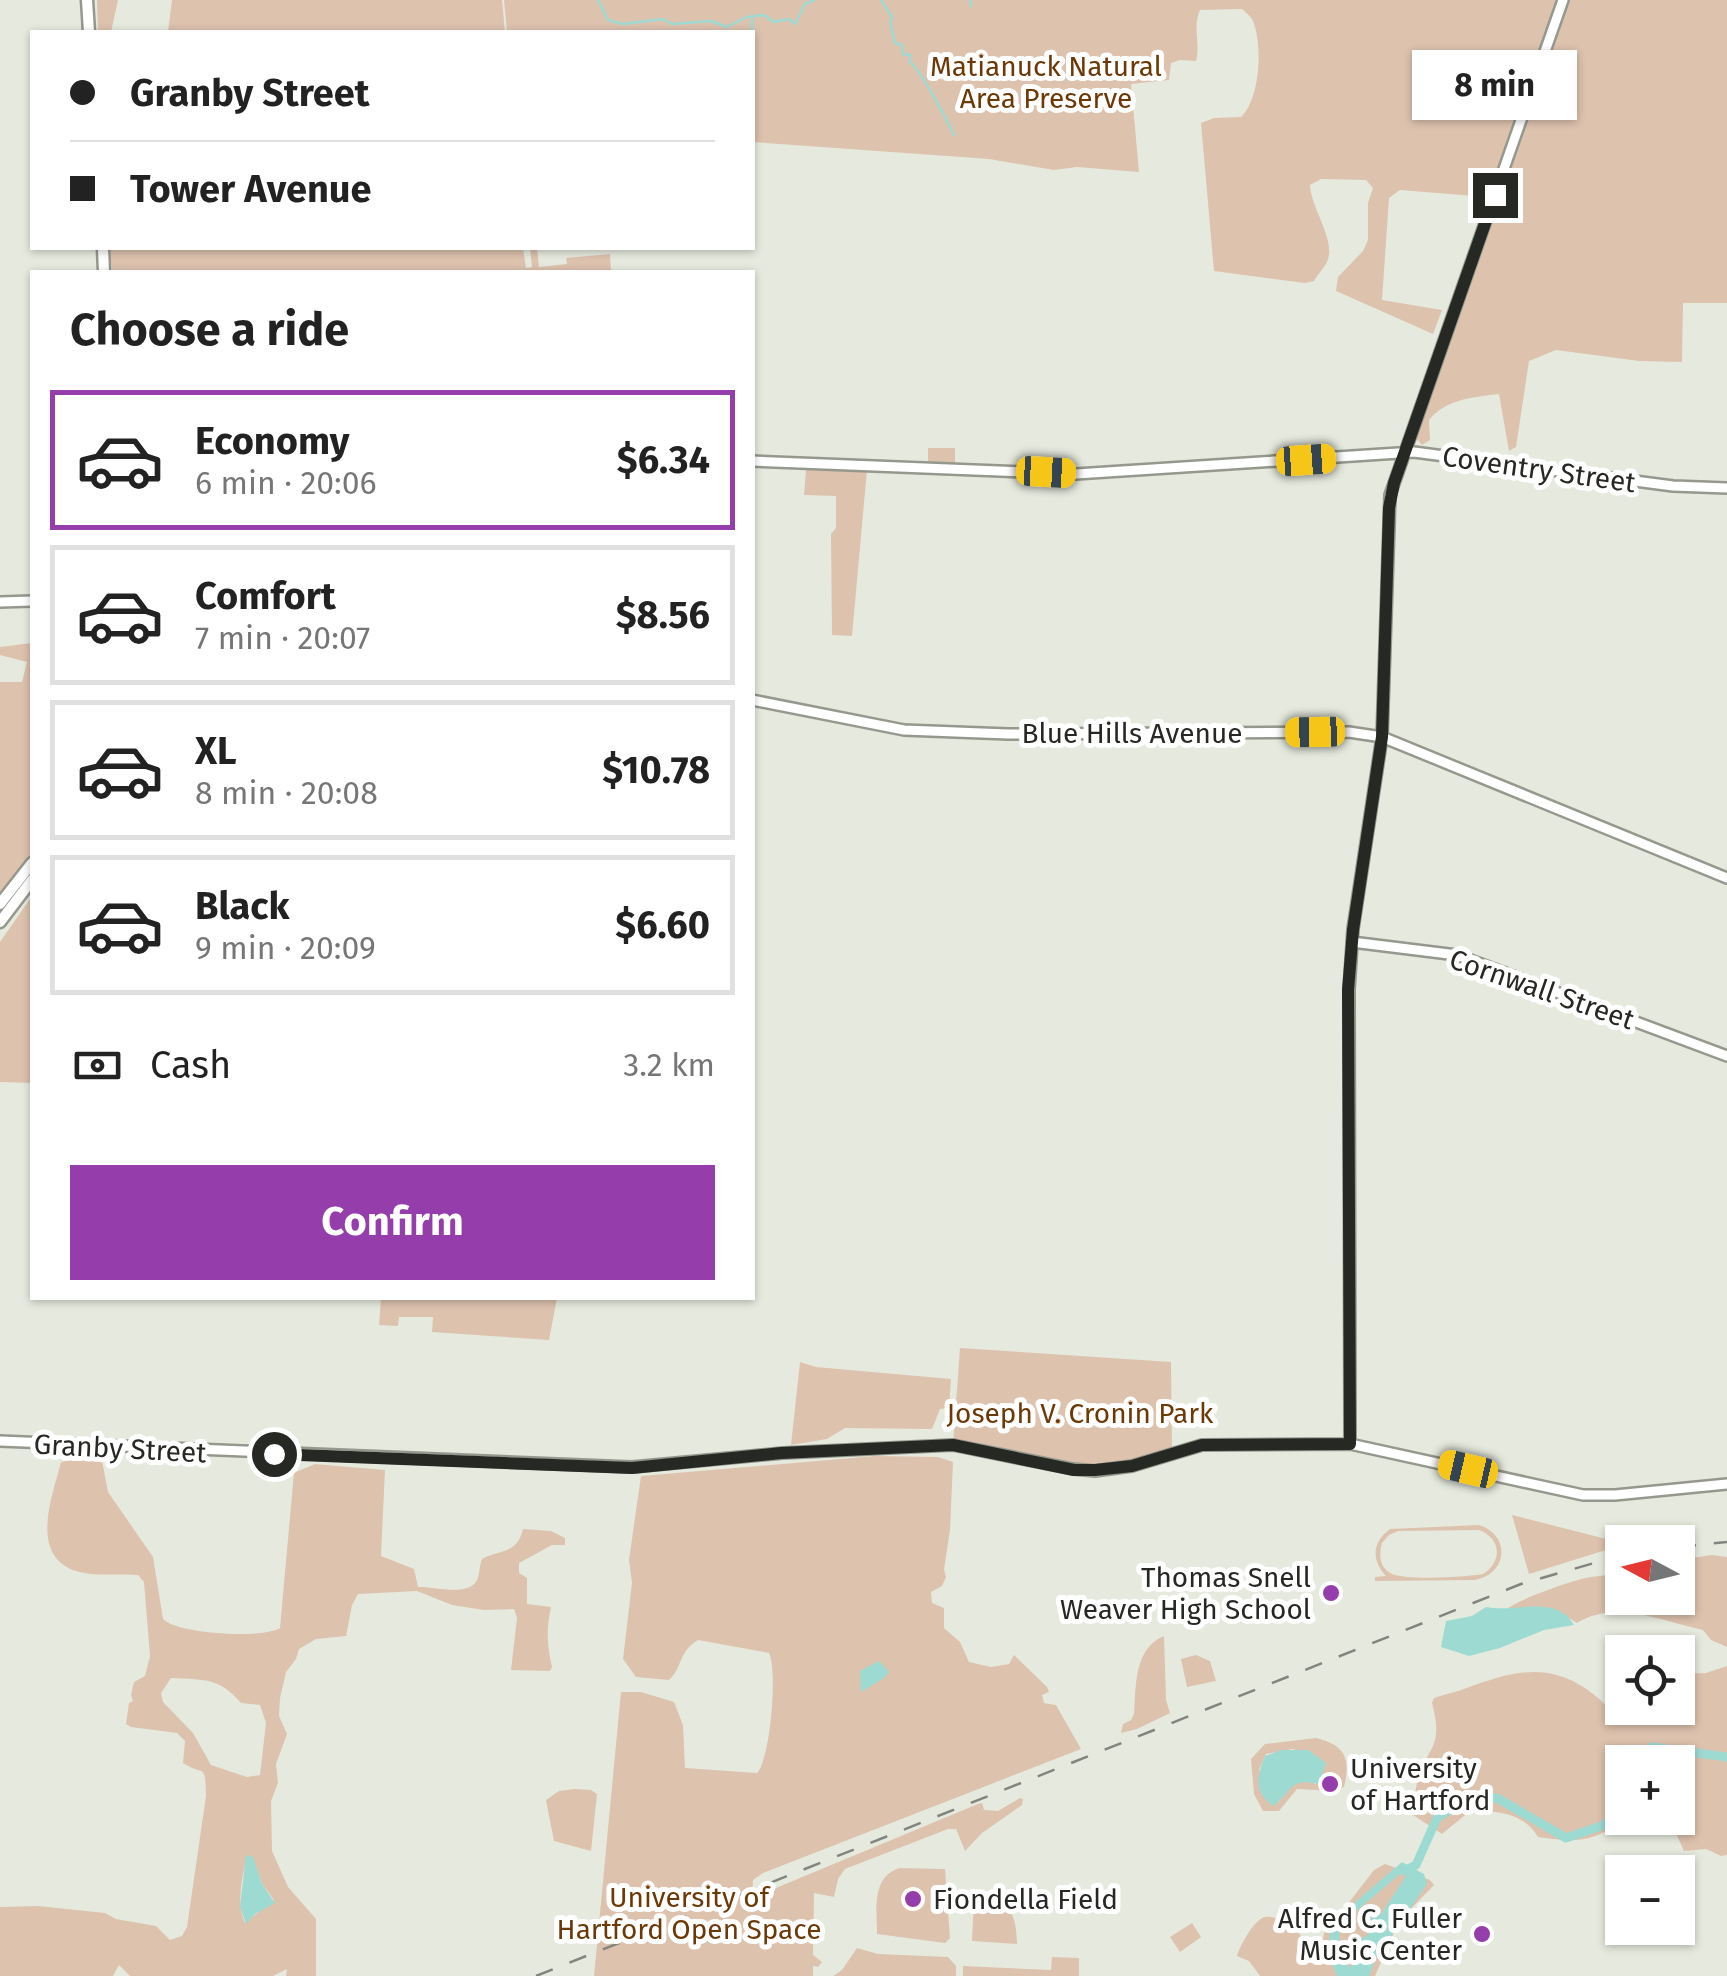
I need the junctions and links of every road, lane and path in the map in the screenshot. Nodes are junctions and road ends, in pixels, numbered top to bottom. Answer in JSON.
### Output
{"nodes":[{"id":1,"x":87,"y":0,"type":"edge"},
{"id":2,"x":1563,"y":0,"type":"edge"},
{"id":3,"x":89,"y":30,"type":"edge"},
{"id":4,"x":1404,"y":452,"type":"junction"},
{"id":5,"x":755,"y":461,"type":"edge"},
{"id":6,"x":1727,"y":488,"type":"edge"},
{"id":7,"x":30,"y":601,"type":"edge"},
{"id":8,"x":0,"y":602,"type":"edge"},
{"id":9,"x":755,"y":701,"type":"edge"},
{"id":10,"x":1382,"y":737,"type":"junction"},
{"id":11,"x":30,"y":866,"type":"edge"},
{"id":12,"x":1727,"y":878,"type":"edge"},
{"id":13,"x":30,"y":883,"type":"edge"},
{"id":14,"x":0,"y":904,"type":"edge"},
{"id":15,"x":0,"y":922,"type":"edge"},
{"id":16,"x":1352,"y":942,"type":"junction"},
{"id":17,"x":1727,"y":1056,"type":"edge"},
{"id":18,"x":0,"y":1441,"type":"edge"},
{"id":19,"x":1350,"y":1444,"type":"junction"},
{"id":20,"x":1727,"y":1484,"type":"edge"}],
"edges":[{"from":1,"to":3,"type":"main road"},
{"from":2,"to":4,"type":"main road"},
{"from":4,"to":5,"type":"main road","name":"Coventry Street"},
{"from":4,"to":6,"type":"main road","name":"Coventry Street"},
{"from":4,"to":10,"type":"main road"},
{"from":7,"to":8,"type":"main road"},
{"from":9,"to":10,"type":"main road","name":"Blue Hills Avenue"},
{"from":10,"to":12,"type":"main road","name":"Blue Hills Avenue"},
{"from":10,"to":16,"type":"main road"},
{"from":11,"to":14,"type":"main road"},
{"from":13,"to":15,"type":"main road"},
{"from":16,"to":17,"type":"main road","name":"Cornwall Street"},
{"from":16,"to":19,"type":"main road"},
{"from":18,"to":19,"type":"main road","name":"Granby Street"},
{"from":19,"to":20,"type":"main road","name":"Granby Street"}]}
